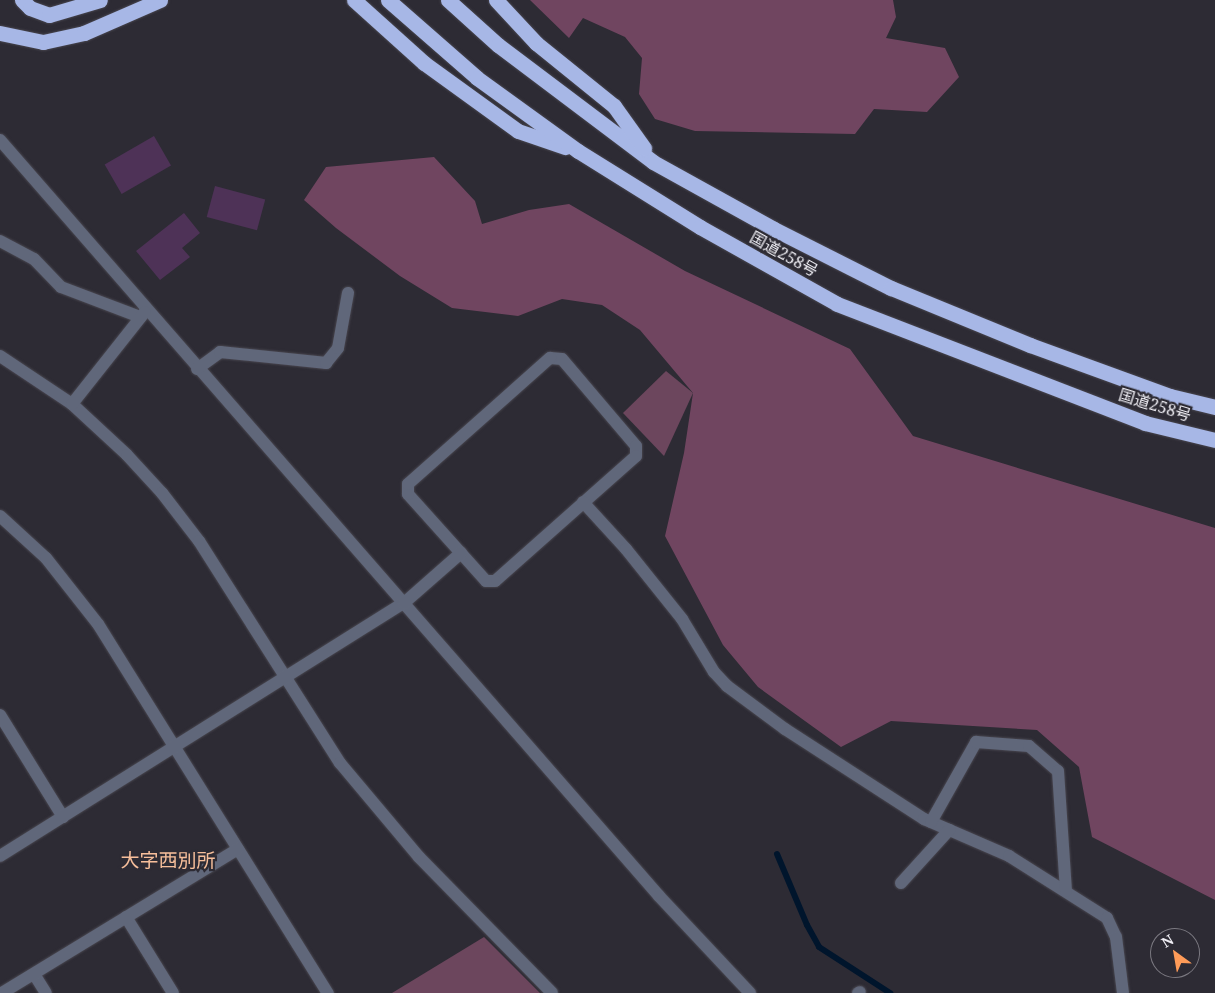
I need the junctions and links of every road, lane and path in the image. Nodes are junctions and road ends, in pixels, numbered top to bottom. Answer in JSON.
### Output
{"nodes":[{"id":1,"x":22,"y":0,"type":"edge"},
{"id":2,"x":100,"y":0,"type":"edge"},
{"id":3,"x":160,"y":0,"type":"edge"},
{"id":4,"x":354,"y":0,"type":"edge"},
{"id":5,"x":388,"y":0,"type":"edge"},
{"id":6,"x":448,"y":0,"type":"edge"},
{"id":7,"x":496,"y":0,"type":"edge"},
{"id":8,"x":0,"y":33,"type":"edge"},
{"id":9,"x":0,"y":140,"type":"edge"},
{"id":10,"x":578,"y":151,"type":"junction"},
{"id":11,"x":654,"y":162,"type":"junction"},
{"id":12,"x":0,"y":242,"type":"edge"},
{"id":13,"x":348,"y":293,"type":"dead end"},
{"id":14,"x":144,"y":313,"type":"junction"},
{"id":15,"x":0,"y":356,"type":"edge"},
{"id":16,"x":197,"y":369,"type":"junction"},
{"id":17,"x":72,"y":404,"type":"junction"},
{"id":18,"x":1215,"y":407,"type":"edge"},
{"id":19,"x":1215,"y":440,"type":"edge"},
{"id":20,"x":583,"y":502,"type":"junction"},
{"id":21,"x":0,"y":516,"type":"edge"},
{"id":22,"x":461,"y":554,"type":"junction"},
{"id":23,"x":404,"y":603,"type":"junction"},
{"id":24,"x":284,"y":678,"type":"junction"},
{"id":25,"x":0,"y":714,"type":"edge"},
{"id":26,"x":174,"y":748,"type":"junction"},
{"id":27,"x":63,"y":816,"type":"junction"},
{"id":28,"x":931,"y":822,"type":"junction"},
{"id":29,"x":949,"y":830,"type":"junction"},
{"id":30,"x":238,"y":849,"type":"junction"},
{"id":31,"x":0,"y":856,"type":"edge"},
{"id":32,"x":901,"y":883,"type":"dead end"},
{"id":33,"x":1066,"y":891,"type":"junction"},
{"id":34,"x":126,"y":917,"type":"junction"},
{"id":35,"x":34,"y":974,"type":"junction"},
{"id":36,"x":2,"y":993,"type":"edge"},
{"id":37,"x":46,"y":993,"type":"edge"},
{"id":38,"x":173,"y":993,"type":"edge"},
{"id":39,"x":328,"y":993,"type":"edge"},
{"id":40,"x":552,"y":993,"type":"edge"},
{"id":41,"x":750,"y":993,"type":"edge"},
{"id":42,"x":1123,"y":993,"type":"edge"}],
"edges":[{"from":1,"to":2,"type":"highway"},
{"from":3,"to":8,"type":"highway"},
{"from":4,"to":10,"type":"highway"},
{"from":5,"to":10,"type":"highway","name":"国道258号"},
{"from":6,"to":11,"type":"highway","name":"国道258号"},
{"from":7,"to":11,"type":"highway"},
{"from":9,"to":14,"type":"street"},
{"from":10,"to":19,"type":"highway","name":"国道258号"},
{"from":11,"to":18,"type":"highway","name":"国道258号"},
{"from":12,"to":14,"type":"street"},
{"from":13,"to":16,"type":"street"},
{"from":14,"to":16,"type":"street"},
{"from":14,"to":17,"type":"street"},
{"from":15,"to":17,"type":"street"},
{"from":16,"to":23,"type":"street"},
{"from":17,"to":24,"type":"street"},
{"from":20,"to":22,"type":"street"},
{"from":20,"to":22,"type":"street"},
{"from":20,"to":28,"type":"street"},
{"from":21,"to":26,"type":"street"},
{"from":22,"to":23,"type":"street"},
{"from":23,"to":24,"type":"street"},
{"from":23,"to":41,"type":"street"},
{"from":24,"to":26,"type":"street"},
{"from":24,"to":40,"type":"street"},
{"from":25,"to":27,"type":"street"},
{"from":26,"to":27,"type":"street"},
{"from":26,"to":30,"type":"street"},
{"from":27,"to":31,"type":"street"},
{"from":28,"to":29,"type":"street"},
{"from":28,"to":33,"type":"street"},
{"from":29,"to":32,"type":"street"},
{"from":29,"to":33,"type":"street"},
{"from":30,"to":34,"type":"street"},
{"from":30,"to":39,"type":"street"},
{"from":33,"to":42,"type":"street"},
{"from":34,"to":35,"type":"street"},
{"from":34,"to":38,"type":"street"},
{"from":35,"to":36,"type":"street"},
{"from":35,"to":37,"type":"street"}]}
